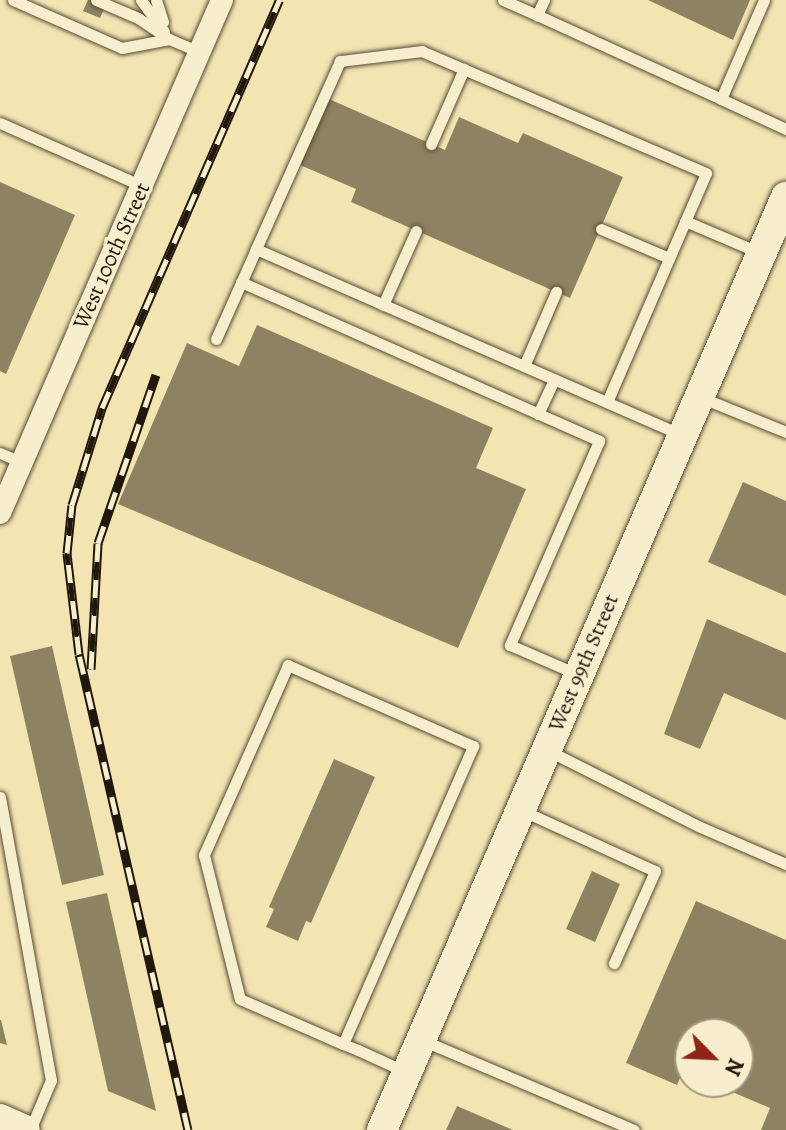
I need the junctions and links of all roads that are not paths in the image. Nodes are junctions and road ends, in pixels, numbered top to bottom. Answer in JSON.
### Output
{"nodes":[{"id":1,"x":13,"y":0,"type":"edge"},
{"id":2,"x":96,"y":0,"type":"edge"},
{"id":3,"x":141,"y":0,"type":"edge"},
{"id":4,"x":156,"y":0,"type":"edge"},
{"id":5,"x":222,"y":0,"type":"edge"},
{"id":6,"x":503,"y":0,"type":"edge"},
{"id":7,"x":544,"y":0,"type":"edge"},
{"id":8,"x":764,"y":0,"type":"edge"},
{"id":9,"x":537,"y":15,"type":"junction"},
{"id":10,"x":169,"y":39,"type":"junction"},
{"id":11,"x":200,"y":52,"type":"junction"},
{"id":12,"x":464,"y":69,"type":"junction"},
{"id":13,"x":721,"y":99,"type":"junction"},
{"id":14,"x":0,"y":123,"type":"edge"},
{"id":15,"x":786,"y":129,"type":"edge"},
{"id":16,"x":431,"y":144,"type":"dead end"},
{"id":17,"x":142,"y":186,"type":"junction"},
{"id":18,"x":786,"y":197,"type":"edge"},
{"id":19,"x":685,"y":221,"type":"junction"},
{"id":20,"x":601,"y":229,"type":"dead end"},
{"id":21,"x":416,"y":231,"type":"dead end"},
{"id":22,"x":256,"y":249,"type":"junction"},
{"id":23,"x":762,"y":253,"type":"junction"},
{"id":24,"x":669,"y":258,"type":"junction"},
{"id":25,"x":241,"y":282,"type":"junction"},
{"id":26,"x":556,"y":292,"type":"dead end"},
{"id":27,"x":383,"y":305,"type":"junction"},
{"id":28,"x":216,"y":339,"type":"dead end"},
{"id":29,"x":524,"y":366,"type":"junction"},
{"id":30,"x":554,"y":379,"type":"junction"},
{"id":31,"x":699,"y":397,"type":"junction"},
{"id":32,"x":607,"y":402,"type":"junction"},
{"id":33,"x":538,"y":414,"type":"junction"},
{"id":34,"x":786,"y":432,"type":"edge"},
{"id":35,"x":683,"y":435,"type":"junction"},
{"id":36,"x":0,"y":453,"type":"edge"},
{"id":37,"x":21,"y":462,"type":"junction"},
{"id":38,"x":0,"y":513,"type":"edge"},
{"id":39,"x":579,"y":675,"type":"junction"},
{"id":40,"x":547,"y":750,"type":"junction"},
{"id":41,"x":0,"y":797,"type":"edge"},
{"id":42,"x":521,"y":810,"type":"junction"},
{"id":43,"x":786,"y":864,"type":"edge"},
{"id":44,"x":614,"y":963,"type":"dead end"},
{"id":45,"x":421,"y":1039,"type":"junction"},
{"id":46,"x":343,"y":1044,"type":"junction"},
{"id":47,"x":407,"y":1072,"type":"junction"},
{"id":48,"x":0,"y":1119,"type":"edge"},
{"id":49,"x":27,"y":1130,"type":"edge"},
{"id":50,"x":382,"y":1130,"type":"edge"},
{"id":51,"x":634,"y":1130,"type":"edge"}],
"edges":[{"from":1,"to":10,"type":"lane"},
{"from":2,"to":10,"type":"lane"},
{"from":3,"to":10,"type":"lane"},
{"from":4,"to":10,"type":"lane"},
{"from":5,"to":11,"type":"street","name":"West 100th Street"},
{"from":6,"to":9,"type":"lane"},
{"from":7,"to":9,"type":"lane"},
{"from":8,"to":13,"type":"lane"},
{"from":9,"to":13,"type":"lane"},
{"from":10,"to":11,"type":"lane"},
{"from":11,"to":17,"type":"street","name":"West 100th Street"},
{"from":12,"to":16,"type":"lane"},
{"from":12,"to":19,"type":"lane"},
{"from":12,"to":22,"type":"lane"},
{"from":13,"to":15,"type":"lane"},
{"from":14,"to":17,"type":"lane"},
{"from":17,"to":37,"type":"street","name":"West 100th Street"},
{"from":18,"to":23,"type":"street","name":"West 99th Street"},
{"from":19,"to":23,"type":"lane"},
{"from":19,"to":24,"type":"lane"},
{"from":20,"to":24,"type":"lane"},
{"from":21,"to":27,"type":"lane"},
{"from":22,"to":25,"type":"lane"},
{"from":22,"to":27,"type":"lane"},
{"from":23,"to":31,"type":"street","name":"West 99th Street"},
{"from":24,"to":32,"type":"lane"},
{"from":25,"to":28,"type":"lane"},
{"from":25,"to":33,"type":"lane"},
{"from":26,"to":29,"type":"lane"},
{"from":27,"to":29,"type":"lane"},
{"from":29,"to":30,"type":"lane"},
{"from":30,"to":32,"type":"lane"},
{"from":30,"to":33,"type":"lane"},
{"from":31,"to":34,"type":"lane"},
{"from":31,"to":35,"type":"street","name":"West 99th Street"},
{"from":32,"to":35,"type":"lane"},
{"from":33,"to":39,"type":"lane"},
{"from":35,"to":39,"type":"street","name":"West 99th Street"},
{"from":36,"to":37,"type":"lane"},
{"from":37,"to":38,"type":"street","name":"West 100th Street"},
{"from":39,"to":40,"type":"street","name":"West 99th Street"},
{"from":40,"to":42,"type":"street","name":"West 99th Street"},
{"from":40,"to":43,"type":"lane"},
{"from":41,"to":49,"type":"lane"},
{"from":42,"to":44,"type":"lane"},
{"from":42,"to":45,"type":"street","name":"West 99th Street"},
{"from":45,"to":47,"type":"street","name":"West 99th Street"},
{"from":45,"to":51,"type":"lane"},
{"from":46,"to":46,"type":"lane"},
{"from":46,"to":47,"type":"lane"},
{"from":47,"to":50,"type":"street","name":"West 99th Street"},
{"from":48,"to":49,"type":"street"}]}
